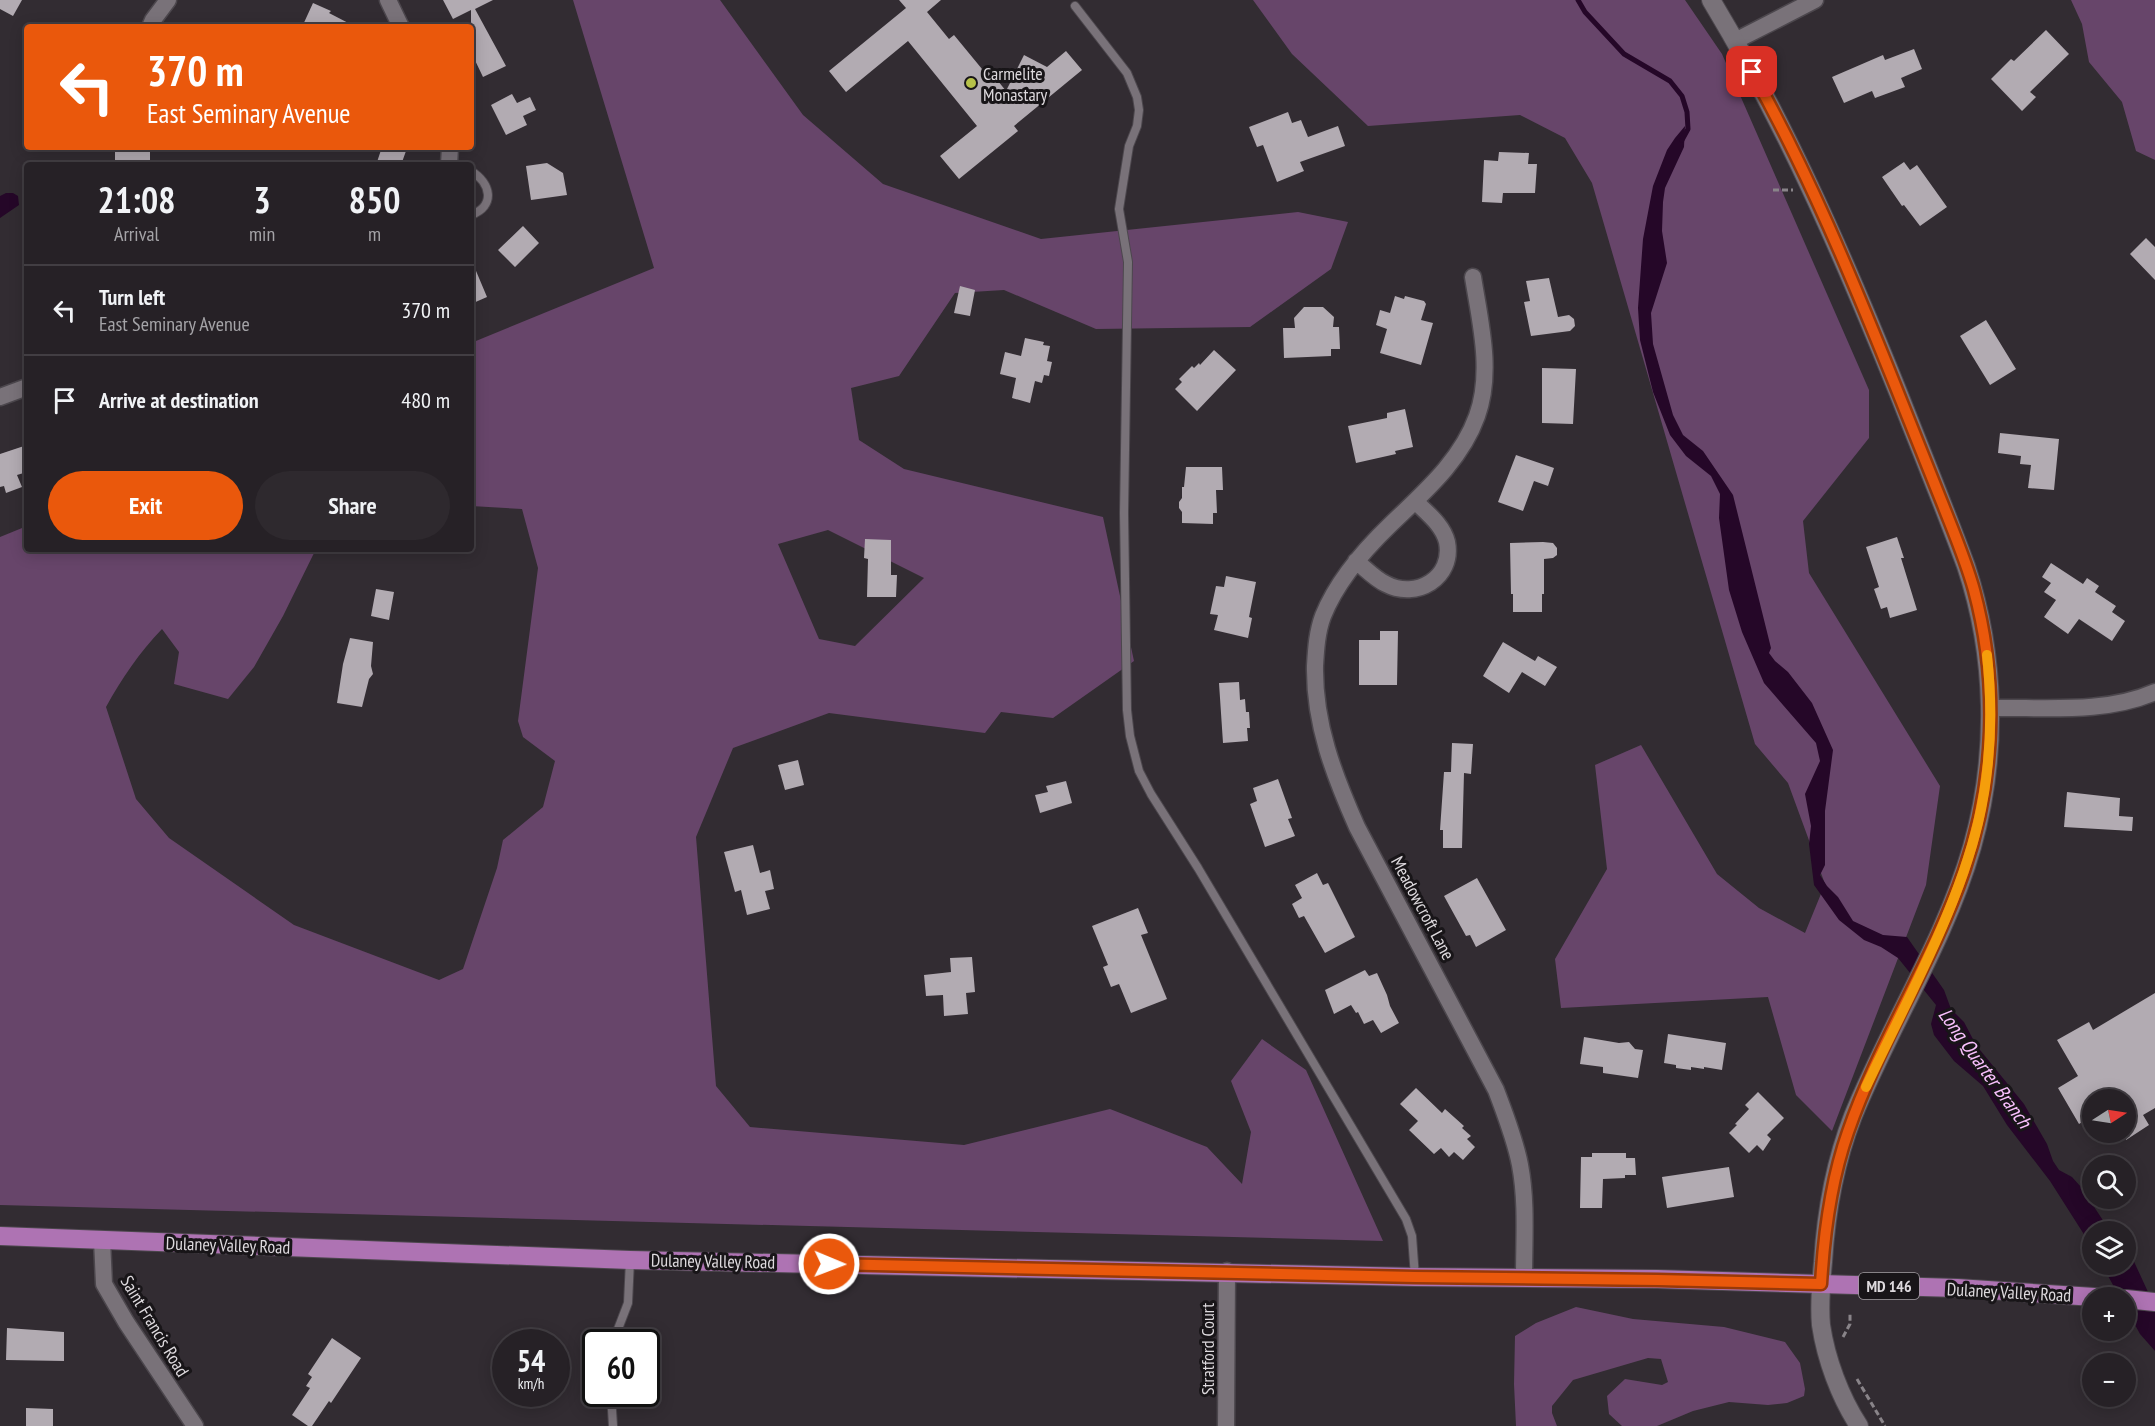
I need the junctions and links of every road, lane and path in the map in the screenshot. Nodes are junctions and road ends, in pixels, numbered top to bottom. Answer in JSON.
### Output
{"nodes":[{"id":1,"x":168,"y":0,"type":"edge"},
{"id":2,"x":388,"y":0,"type":"edge"},
{"id":3,"x":1711,"y":0,"type":"edge"},
{"id":4,"x":1815,"y":0,"type":"edge"},
{"id":5,"x":1076,"y":6,"type":"dead end"},
{"id":6,"x":151,"y":24,"type":"edge"},
{"id":7,"x":400,"y":24,"type":"edge"},
{"id":8,"x":1735,"y":41,"type":"junction"},
{"id":9,"x":474,"y":173,"type":"edge"},
{"id":10,"x":474,"y":214,"type":"edge"},
{"id":11,"x":1473,"y":277,"type":"dead end"},
{"id":12,"x":24,"y":388,"type":"edge"},
{"id":13,"x":0,"y":397,"type":"edge"},
{"id":14,"x":1416,"y":502,"type":"junction"},
{"id":15,"x":1356,"y":561,"type":"junction"},
{"id":16,"x":2155,"y":692,"type":"edge"},
{"id":17,"x":1990,"y":708,"type":"junction"},
{"id":18,"x":0,"y":1236,"type":"edge"},
{"id":19,"x":102,"y":1240,"type":"junction"},
{"id":20,"x":630,"y":1260,"type":"junction"},
{"id":21,"x":1227,"y":1271,"type":"junction"},
{"id":22,"x":1415,"y":1277,"type":"junction"},
{"id":23,"x":1524,"y":1277,"type":"junction"},
{"id":24,"x":1821,"y":1284,"type":"junction"},
{"id":25,"x":2082,"y":1295,"type":"edge"},
{"id":26,"x":2136,"y":1300,"type":"edge"},
{"id":27,"x":2154,"y":1302,"type":"edge"},
{"id":28,"x":1850,"y":1312,"type":"dead end"},
{"id":29,"x":618,"y":1329,"type":"edge"},
{"id":30,"x":1842,"y":1345,"type":"dead end"},
{"id":31,"x":1856,"y":1378,"type":"dead end"},
{"id":32,"x":612,"y":1407,"type":"edge"},
{"id":33,"x":195,"y":1426,"type":"edge"},
{"id":34,"x":613,"y":1426,"type":"edge"},
{"id":35,"x":1226,"y":1426,"type":"edge"},
{"id":36,"x":1859,"y":1426,"type":"edge"},
{"id":37,"x":1885,"y":1426,"type":"edge"}],
"edges":[{"from":1,"to":6,"type":"street"},
{"from":2,"to":7,"type":"street"},
{"from":3,"to":8,"type":"street"},
{"from":4,"to":8,"type":"street"},
{"from":5,"to":22,"type":"lane"},
{"from":8,"to":17,"type":"street"},
{"from":9,"to":10,"type":"lane"},
{"from":11,"to":14,"type":"street","name":"Meadowcroft Lane"},
{"from":12,"to":13,"type":"street"},
{"from":14,"to":15,"type":"street","name":"Meadowcroft Lane"},
{"from":14,"to":15,"type":"street"},
{"from":15,"to":23,"type":"street","name":"Meadowcroft Lane"},
{"from":16,"to":17,"type":"street"},
{"from":17,"to":24,"type":"street"},
{"from":18,"to":19,"type":"main road","name":"Dulaney Valley Road","number":"MD 146"},
{"from":19,"to":20,"type":"main road","name":"Dulaney Valley Road","number":"MD 146"},
{"from":19,"to":33,"type":"street","name":"Saint Francis Road"},
{"from":20,"to":21,"type":"main road","name":"Dulaney Valley Road","number":"MD 146"},
{"from":20,"to":29,"type":"lane"},
{"from":21,"to":22,"type":"main road","name":"Dulaney Valley Road","number":"MD 146"},
{"from":21,"to":35,"type":"street","name":"Stratford Court"},
{"from":22,"to":23,"type":"main road","name":"Dulaney Valley Road","number":"MD 146"},
{"from":23,"to":24,"type":"main road","name":"Dulaney Valley Road","number":"MD 146"},
{"from":24,"to":25,"type":"main road","name":"Dulaney Valley Road","number":"MD 146"},
{"from":24,"to":36,"type":"street"},
{"from":26,"to":27,"type":"main road"},
{"from":28,"to":30,"type":"path"},
{"from":31,"to":37,"type":"path"},
{"from":32,"to":34,"type":"lane"}]}
